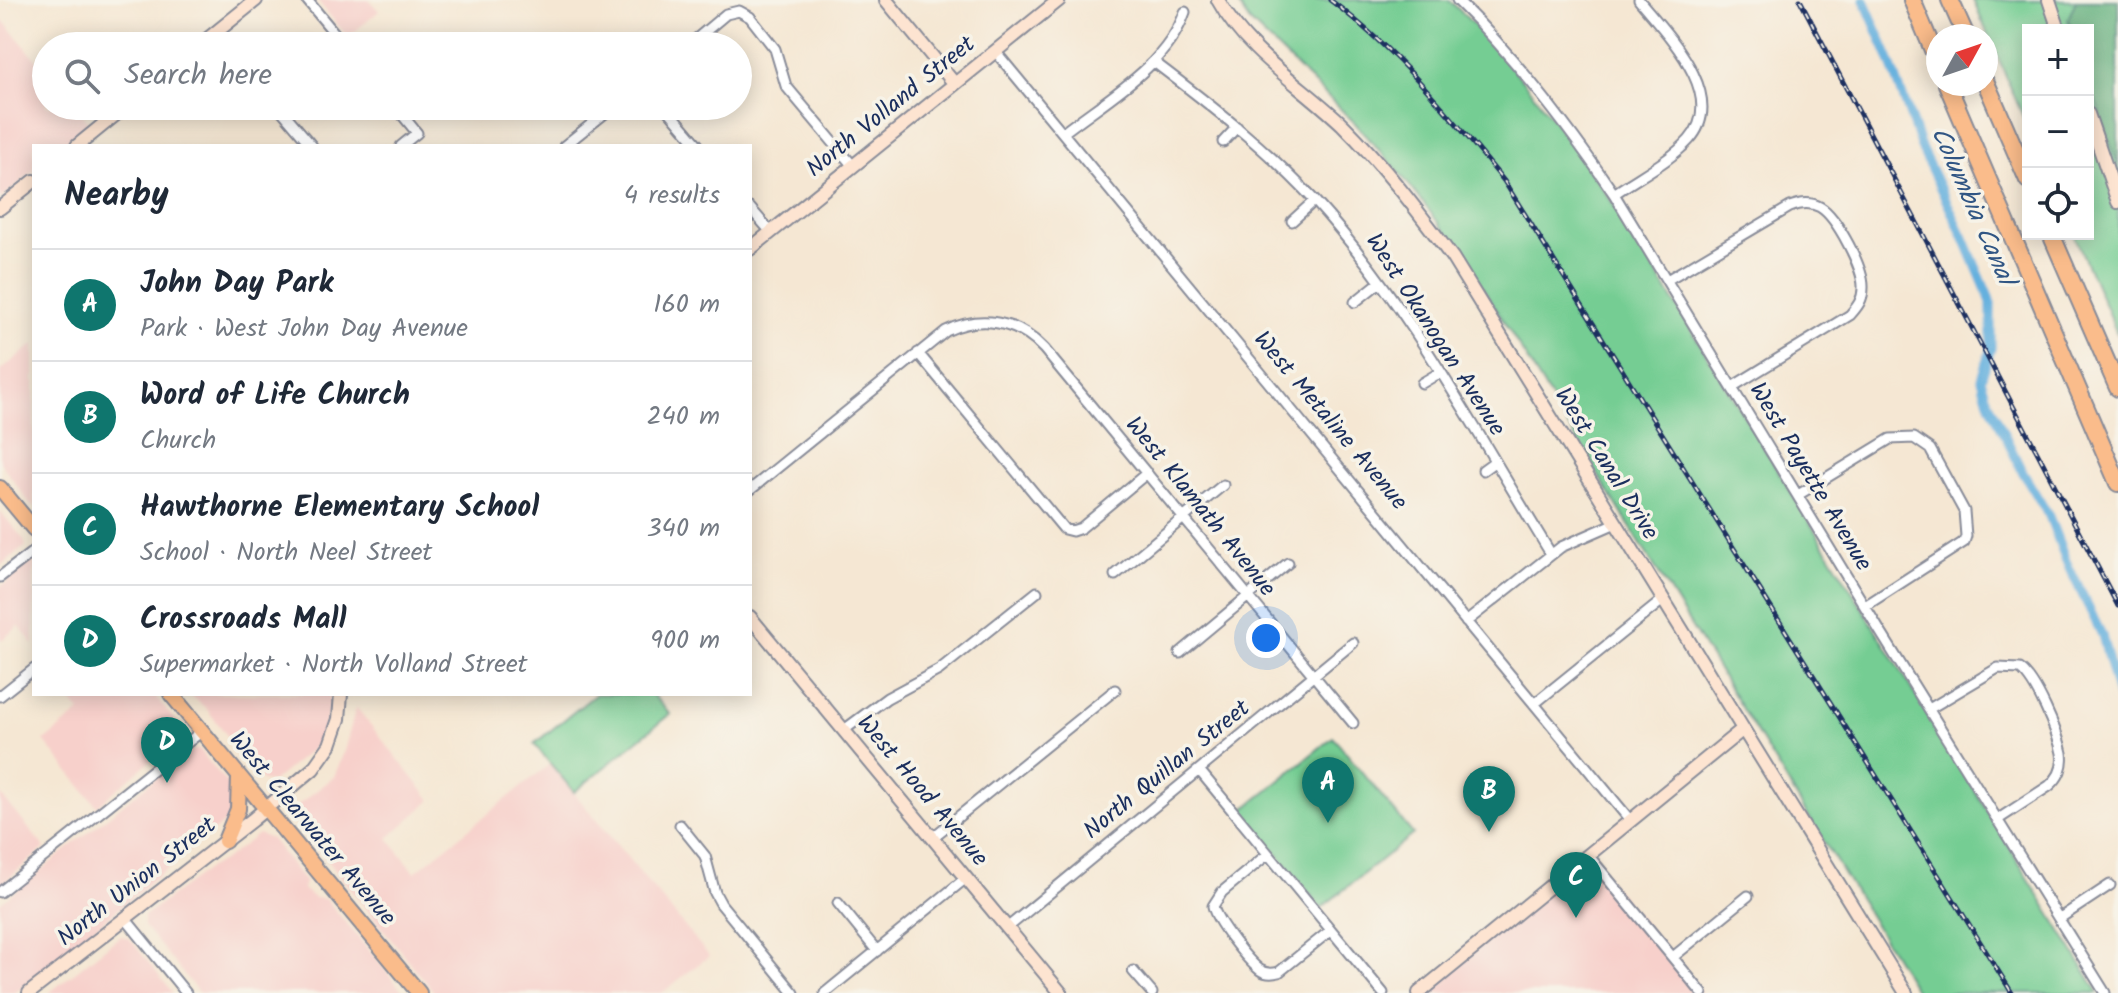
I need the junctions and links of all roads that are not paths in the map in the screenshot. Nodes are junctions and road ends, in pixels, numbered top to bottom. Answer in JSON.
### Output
{"nodes":[{"id":1,"x":256,"y":0,"type":"edge"},
{"id":2,"x":307,"y":0,"type":"edge"},
{"id":3,"x":886,"y":0,"type":"edge"},
{"id":4,"x":1059,"y":0,"type":"edge"},
{"id":5,"x":1218,"y":0,"type":"edge"},
{"id":6,"x":1457,"y":0,"type":"edge"},
{"id":7,"x":1639,"y":0,"type":"edge"},
{"id":8,"x":1912,"y":0,"type":"edge"},
{"id":9,"x":1950,"y":0,"type":"edge"},
{"id":10,"x":2049,"y":0,"type":"edge"},
{"id":11,"x":1185,"y":12,"type":"dead end"},
{"id":12,"x":1961,"y":24,"type":"edge"},
{"id":13,"x":2057,"y":24,"type":"edge"},
{"id":14,"x":216,"y":32,"type":"edge"},
{"id":15,"x":333,"y":32,"type":"edge"},
{"id":16,"x":705,"y":32,"type":"edge"},
{"id":17,"x":1926,"y":33,"type":"edge"},
{"id":18,"x":995,"y":51,"type":"junction"},
{"id":19,"x":1154,"y":62,"type":"junction"},
{"id":20,"x":954,"y":83,"type":"junction"},
{"id":21,"x":1952,"y":96,"type":"edge"},
{"id":22,"x":1992,"y":96,"type":"edge"},
{"id":23,"x":109,"y":120,"type":"edge"},
{"id":24,"x":290,"y":120,"type":"edge"},
{"id":25,"x":406,"y":120,"type":"edge"},
{"id":26,"x":596,"y":120,"type":"edge"},
{"id":27,"x":677,"y":120,"type":"edge"},
{"id":28,"x":1237,"y":127,"type":"junction"},
{"id":29,"x":2094,"y":132,"type":"edge"},
{"id":30,"x":1063,"y":133,"type":"junction"},
{"id":31,"x":1223,"y":142,"type":"dead end"},
{"id":32,"x":79,"y":144,"type":"edge"},
{"id":33,"x":310,"y":144,"type":"edge"},
{"id":34,"x":403,"y":144,"type":"edge"},
{"id":35,"x":566,"y":144,"type":"edge"},
{"id":36,"x":697,"y":144,"type":"edge"},
{"id":37,"x":853,"y":166,"type":"junction"},
{"id":38,"x":2023,"y":168,"type":"edge"},
{"id":39,"x":32,"y":183,"type":"edge"},
{"id":40,"x":1614,"y":194,"type":"junction"},
{"id":41,"x":1314,"y":201,"type":"junction"},
{"id":42,"x":2118,"y":202,"type":"edge"},
{"id":43,"x":0,"y":208,"type":"edge"},
{"id":44,"x":752,"y":210,"type":"edge"},
{"id":45,"x":1292,"y":221,"type":"dead end"},
{"id":46,"x":771,"y":232,"type":"junction"},
{"id":47,"x":2054,"y":240,"type":"edge"},
{"id":48,"x":752,"y":247,"type":"edge"},
{"id":49,"x":1667,"y":280,"type":"junction"},
{"id":50,"x":1380,"y":282,"type":"junction"},
{"id":51,"x":1355,"y":302,"type":"dead end"},
{"id":52,"x":918,"y":353,"type":"junction"},
{"id":53,"x":1439,"y":373,"type":"junction"},
{"id":54,"x":1422,"y":383,"type":"dead end"},
{"id":55,"x":1732,"y":387,"type":"junction"},
{"id":56,"x":2118,"y":388,"type":"edge"},
{"id":57,"x":1494,"y":462,"type":"junction"},
{"id":58,"x":1483,"y":470,"type":"dead end"},
{"id":59,"x":1147,"y":473,"type":"junction"},
{"id":60,"x":2118,"y":483,"type":"edge"},
{"id":61,"x":1223,"y":485,"type":"dead end"},
{"id":62,"x":0,"y":488,"type":"edge"},
{"id":63,"x":752,"y":488,"type":"edge"},
{"id":64,"x":1798,"y":495,"type":"junction"},
{"id":65,"x":1184,"y":518,"type":"junction"},
{"id":66,"x":1616,"y":523,"type":"junction"},
{"id":67,"x":32,"y":527,"type":"edge"},
{"id":68,"x":32,"y":553,"type":"edge"},
{"id":69,"x":1551,"y":554,"type":"junction"},
{"id":70,"x":1288,"y":563,"type":"dead end"},
{"id":71,"x":1115,"y":575,"type":"dead end"},
{"id":72,"x":0,"y":577,"type":"edge"},
{"id":73,"x":1037,"y":592,"type":"dead end"},
{"id":74,"x":1248,"y":597,"type":"junction"},
{"id":75,"x":1664,"y":599,"type":"junction"},
{"id":76,"x":1865,"y":606,"type":"junction"},
{"id":77,"x":752,"y":619,"type":"edge"},
{"id":78,"x":1466,"y":622,"type":"junction"},
{"id":79,"x":1353,"y":643,"type":"dead end"},
{"id":80,"x":1180,"y":653,"type":"dead end"},
{"id":81,"x":32,"y":671,"type":"edge"},
{"id":82,"x":1314,"y":676,"type":"junction"},
{"id":83,"x":1115,"y":690,"type":"dead end"},
{"id":84,"x":0,"y":696,"type":"edge"},
{"id":85,"x":173,"y":696,"type":"edge"},
{"id":86,"x":341,"y":696,"type":"edge"},
{"id":87,"x":1534,"y":704,"type":"junction"},
{"id":88,"x":1929,"y":709,"type":"junction"},
{"id":89,"x":1353,"y":723,"type":"dead end"},
{"id":90,"x":1743,"y":729,"type":"junction"},
{"id":91,"x":844,"y":730,"type":"junction"},
{"id":92,"x":202,"y":731,"type":"junction"},
{"id":93,"x":1199,"y":770,"type":"junction"},
{"id":94,"x":239,"y":776,"type":"junction"},
{"id":95,"x":266,"y":808,"type":"junction"},
{"id":96,"x":1630,"y":820,"type":"junction"},
{"id":97,"x":1997,"y":820,"type":"junction"},
{"id":98,"x":680,"y":825,"type":"dead end"},
{"id":99,"x":932,"y":838,"type":"junction"},
{"id":100,"x":225,"y":841,"type":"junction"},
{"id":101,"x":1268,"y":854,"type":"junction"},
{"id":102,"x":1588,"y":855,"type":"junction"},
{"id":103,"x":966,"y":878,"type":"junction"},
{"id":104,"x":2110,"y":885,"type":"dead end"},
{"id":105,"x":0,"y":892,"type":"edge"},
{"id":106,"x":1748,"y":896,"type":"dead end"},
{"id":107,"x":838,"y":903,"type":"dead end"},
{"id":108,"x":125,"y":918,"type":"junction"},
{"id":109,"x":2060,"y":918,"type":"junction"},
{"id":110,"x":1007,"y":928,"type":"junction"},
{"id":111,"x":1331,"y":930,"type":"junction"},
{"id":112,"x":877,"y":951,"type":"junction"},
{"id":113,"x":1673,"y":957,"type":"junction"},
{"id":114,"x":1133,"y":971,"type":"dead end"},
{"id":115,"x":33,"y":992,"type":"edge"},
{"id":116,"x":186,"y":993,"type":"edge"},
{"id":117,"x":419,"y":993,"type":"edge"},
{"id":118,"x":794,"y":993,"type":"edge"},
{"id":119,"x":825,"y":993,"type":"edge"},
{"id":120,"x":1061,"y":993,"type":"edge"},
{"id":121,"x":1152,"y":993,"type":"edge"},
{"id":122,"x":1383,"y":993,"type":"edge"},
{"id":123,"x":1419,"y":993,"type":"edge"},
{"id":124,"x":1702,"y":993,"type":"edge"},
{"id":125,"x":1906,"y":993,"type":"edge"},
{"id":126,"x":2105,"y":993,"type":"edge"}],
"edges":[{"from":1,"to":14,"type":"street"},
{"from":2,"to":15,"type":"street"},
{"from":3,"to":20,"type":"street"},
{"from":4,"to":18,"type":"street","name":"North Volland Street"},
{"from":5,"to":66,"type":"street","name":"West Canal Drive"},
{"from":6,"to":40,"type":"street","name":"West Payette Avenue"},
{"from":7,"to":40,"type":"street"},
{"from":8,"to":17,"type":"highway"},
{"from":9,"to":12,"type":"highway"},
{"from":10,"to":13,"type":"street"},
{"from":11,"to":19,"type":"street"},
{"from":16,"to":37,"type":"street"},
{"from":18,"to":20,"type":"street","name":"North Volland Street"},
{"from":18,"to":30,"type":"street","name":"West Metaline Avenue"},
{"from":19,"to":28,"type":"street","name":"West Okanogan Avenue"},
{"from":19,"to":30,"type":"street"},
{"from":20,"to":37,"type":"street","name":"North Volland Street"},
{"from":21,"to":60,"type":"highway"},
{"from":22,"to":38,"type":"highway"},
{"from":23,"to":32,"type":"street"},
{"from":24,"to":33,"type":"street"},
{"from":25,"to":34,"type":"street"},
{"from":26,"to":35,"type":"street"},
{"from":27,"to":36,"type":"street"},
{"from":28,"to":31,"type":"street"},
{"from":28,"to":41,"type":"street","name":"West Okanogan Avenue"},
{"from":29,"to":42,"type":"street"},
{"from":30,"to":78,"type":"street","name":"West Metaline Avenue"},
{"from":37,"to":46,"type":"street","name":"North Volland Street"},
{"from":39,"to":43,"type":"street"},
{"from":40,"to":49,"type":"street","name":"West Payette Avenue"},
{"from":41,"to":45,"type":"street"},
{"from":41,"to":50,"type":"street","name":"West Okanogan Avenue"},
{"from":44,"to":46,"type":"street"},
{"from":46,"to":48,"type":"street","name":"North Volland Street"},
{"from":47,"to":56,"type":"highway"},
{"from":49,"to":55,"type":"street","name":"West Payette Avenue"},
{"from":49,"to":55,"type":"street"},
{"from":50,"to":51,"type":"street"},
{"from":50,"to":53,"type":"street","name":"West Okanogan Avenue"},
{"from":52,"to":59,"type":"street","name":"West Klamath Avenue"},
{"from":52,"to":59,"type":"street"},
{"from":52,"to":63,"type":"street"},
{"from":53,"to":54,"type":"street"},
{"from":53,"to":57,"type":"street","name":"West Okanogan Avenue"},
{"from":55,"to":64,"type":"street","name":"West Payette Avenue"},
{"from":57,"to":58,"type":"street"},
{"from":57,"to":69,"type":"street","name":"West Okanogan Avenue"},
{"from":59,"to":65,"type":"street","name":"West Klamath Avenue"},
{"from":61,"to":65,"type":"street"},
{"from":62,"to":67,"type":"main road"},
{"from":64,"to":76,"type":"street","name":"West Payette Avenue"},
{"from":64,"to":76,"type":"street"},
{"from":65,"to":71,"type":"street"},
{"from":65,"to":74,"type":"street","name":"West Klamath Avenue"},
{"from":66,"to":69,"type":"street"},
{"from":66,"to":75,"type":"street","name":"West Canal Drive"},
{"from":68,"to":72,"type":"street"},
{"from":69,"to":78,"type":"street"},
{"from":70,"to":74,"type":"street"},
{"from":73,"to":91,"type":"street"},
{"from":74,"to":80,"type":"street"},
{"from":74,"to":82,"type":"street","name":"West Klamath Avenue"},
{"from":75,"to":87,"type":"street"},
{"from":75,"to":90,"type":"street","name":"West Canal Drive"},
{"from":76,"to":88,"type":"street","name":"West Payette Avenue"},
{"from":77,"to":91,"type":"street","name":"West Hood Avenue"},
{"from":78,"to":87,"type":"street","name":"West Metaline Avenue"},
{"from":79,"to":82,"type":"street","name":"North Quillan Street"},
{"from":81,"to":84,"type":"street"},
{"from":82,"to":89,"type":"street","name":"West Klamath Avenue"},
{"from":82,"to":93,"type":"street","name":"North Quillan Street"},
{"from":83,"to":99,"type":"street"},
{"from":85,"to":92,"type":"main road","name":"West Clearwater Avenue"},
{"from":86,"to":95,"type":"street"},
{"from":87,"to":96,"type":"street","name":"West Metaline Avenue"},
{"from":88,"to":97,"type":"street","name":"West Payette Avenue"},
{"from":88,"to":97,"type":"street"},
{"from":90,"to":96,"type":"street"},
{"from":90,"to":125,"type":"street","name":"West Canal Drive"},
{"from":91,"to":99,"type":"street","name":"West Hood Avenue"},
{"from":92,"to":94,"type":"main road","name":"West Clearwater Avenue"},
{"from":92,"to":105,"type":"street"},
{"from":93,"to":101,"type":"street"},
{"from":93,"to":110,"type":"street","name":"North Quillan Street"},
{"from":94,"to":95,"type":"main road","name":"West Clearwater Avenue"},
{"from":94,"to":100,"type":"main road"},
{"from":95,"to":100,"type":"street","name":"North Union Street"},
{"from":95,"to":117,"type":"main road","name":"West Clearwater Avenue"},
{"from":96,"to":102,"type":"street"},
{"from":97,"to":109,"type":"street","name":"West Payette Avenue"},
{"from":98,"to":118,"type":"street"},
{"from":99,"to":103,"type":"street","name":"West Hood Avenue"},
{"from":100,"to":108,"type":"street","name":"North Union Street"},
{"from":101,"to":111,"type":"street"},
{"from":101,"to":111,"type":"street"},
{"from":102,"to":113,"type":"street"},
{"from":102,"to":123,"type":"street"},
{"from":103,"to":110,"type":"street","name":"West Hood Avenue"},
{"from":103,"to":112,"type":"street"},
{"from":104,"to":109,"type":"street"},
{"from":106,"to":113,"type":"street"},
{"from":107,"to":112,"type":"street"},
{"from":108,"to":115,"type":"street","name":"North Union Street"},
{"from":108,"to":116,"type":"street"},
{"from":109,"to":126,"type":"street","name":"West Payette Avenue"},
{"from":110,"to":120,"type":"street","name":"West Hood Avenue"},
{"from":111,"to":122,"type":"street"},
{"from":112,"to":119,"type":"street"},
{"from":113,"to":124,"type":"street"},
{"from":114,"to":121,"type":"street"}]}
